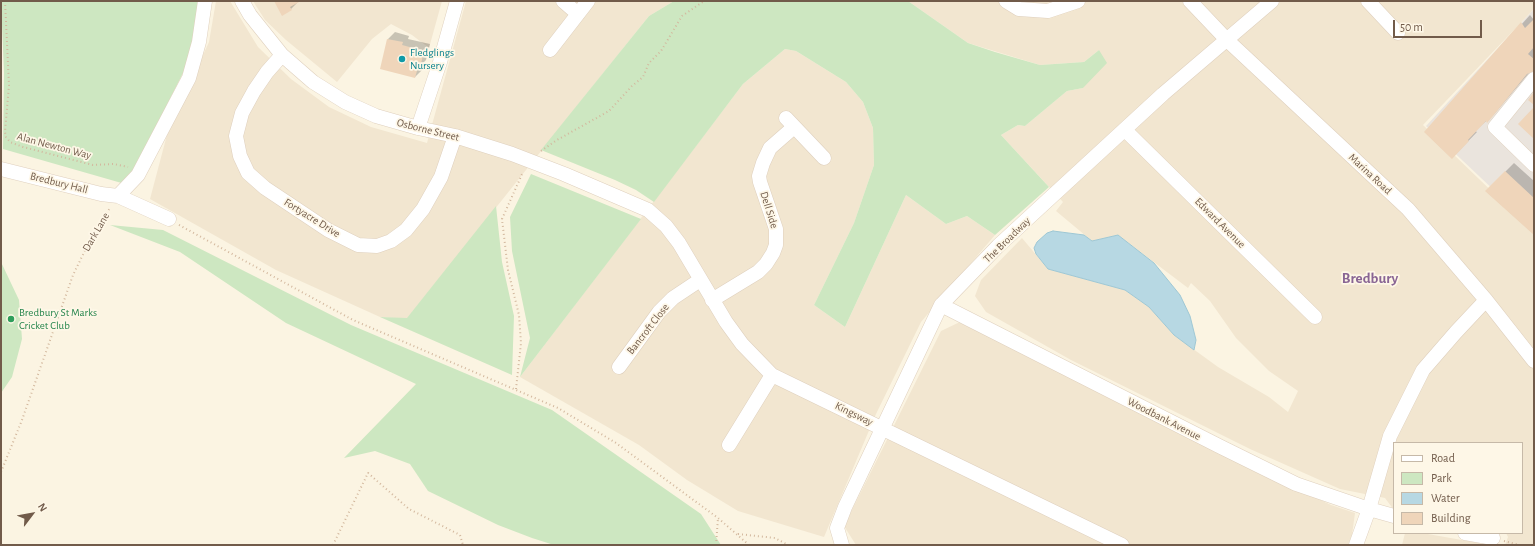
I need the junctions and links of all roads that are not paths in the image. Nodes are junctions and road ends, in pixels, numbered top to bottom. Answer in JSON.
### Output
{"nodes":[{"id":1,"x":205,"y":1,"type":"edge"},
{"id":2,"x":242,"y":1,"type":"edge"},
{"id":3,"x":457,"y":1,"type":"edge"},
{"id":4,"x":563,"y":1,"type":"edge"},
{"id":5,"x":588,"y":1,"type":"edge"},
{"id":6,"x":1006,"y":1,"type":"edge"},
{"id":7,"x":1078,"y":1,"type":"edge"},
{"id":8,"x":1190,"y":1,"type":"edge"},
{"id":9,"x":1272,"y":1,"type":"edge"},
{"id":10,"x":1368,"y":1,"type":"edge"},
{"id":11,"x":578,"y":14,"type":"junction"},
{"id":12,"x":1398,"y":33,"type":"dead end"},
{"id":13,"x":1227,"y":40,"type":"junction"},
{"id":14,"x":550,"y":50,"type":"dead end"},
{"id":15,"x":282,"y":55,"type":"junction"},
{"id":16,"x":1534,"y":79,"type":"edge"},
{"id":17,"x":418,"y":128,"type":"junction"},
{"id":18,"x":1125,"y":130,"type":"junction"},
{"id":19,"x":456,"y":136,"type":"junction"},
{"id":20,"x":824,"y":158,"type":"dead end"},
{"id":21,"x":1534,"y":165,"type":"edge"},
{"id":22,"x":1,"y":169,"type":"edge"},
{"id":23,"x":118,"y":196,"type":"junction"},
{"id":24,"x":648,"y":210,"type":"joint"},
{"id":25,"x":169,"y":219,"type":"road end"},
{"id":26,"x":700,"y":280,"type":"junction"},
{"id":27,"x":712,"y":300,"type":"junction"},
{"id":28,"x":1486,"y":300,"type":"junction"},
{"id":29,"x":941,"y":305,"type":"junction"},
{"id":30,"x":1314,"y":317,"type":"dead end"},
{"id":31,"x":1534,"y":361,"type":"edge"},
{"id":32,"x":619,"y":367,"type":"dead end"},
{"id":33,"x":772,"y":375,"type":"junction"},
{"id":34,"x":882,"y":428,"type":"junction"},
{"id":35,"x":729,"y":445,"type":"dead end"},
{"id":36,"x":1369,"y":509,"type":"junction"},
{"id":37,"x":1393,"y":516,"type":"edge"},
{"id":38,"x":1471,"y":534,"type":"edge"},
{"id":39,"x":1493,"y":538,"type":"road end"},
{"id":40,"x":842,"y":545,"type":"edge"},
{"id":41,"x":1122,"y":545,"type":"edge"},
{"id":42,"x":1356,"y":545,"type":"edge"}],
"edges":[{"from":1,"to":23,"type":"street"},
{"from":2,"to":15,"type":"street","name":"Osborne Street"},
{"from":3,"to":17,"type":"street"},
{"from":4,"to":11,"type":"street"},
{"from":5,"to":11,"type":"street"},
{"from":6,"to":7,"type":"street"},
{"from":8,"to":13,"type":"street","name":"Marina Road"},
{"from":9,"to":13,"type":"street","name":"The Broadway"},
{"from":10,"to":12,"type":"street"},
{"from":11,"to":14,"type":"street"},
{"from":13,"to":18,"type":"street","name":"The Broadway"},
{"from":13,"to":28,"type":"street","name":"Marina Road"},
{"from":15,"to":17,"type":"street","name":"Osborne Street"},
{"from":15,"to":19,"type":"street","name":"Fortyacre Drive"},
{"from":16,"to":21,"type":"street"},
{"from":17,"to":19,"type":"street","name":"Osborne Street"},
{"from":18,"to":29,"type":"street","name":"The Broadway"},
{"from":18,"to":30,"type":"street","name":"Edward Avenue"},
{"from":19,"to":24,"type":"street","name":"Osborne Street"},
{"from":20,"to":27,"type":"street","name":"Dell Side"},
{"from":22,"to":23,"type":"street","name":"Bredbury Hall"},
{"from":23,"to":25,"type":"street","name":"Bredbury Hall"},
{"from":24,"to":26,"type":"street","name":"Kingsway"},
{"from":26,"to":27,"type":"street","name":"Kingsway"},
{"from":26,"to":32,"type":"street","name":"Bancroft Close"},
{"from":27,"to":33,"type":"street","name":"Kingsway"},
{"from":28,"to":31,"type":"street","name":"Marina Road"},
{"from":28,"to":36,"type":"street"},
{"from":29,"to":34,"type":"street","name":"The Broadway"},
{"from":29,"to":36,"type":"street","name":"Woodbank Avenue"},
{"from":33,"to":34,"type":"street","name":"Kingsway"},
{"from":33,"to":35,"type":"street"},
{"from":34,"to":40,"type":"street","name":"The Broadway"},
{"from":34,"to":41,"type":"street","name":"Kingsway"},
{"from":36,"to":37,"type":"street","name":"Woodbank Avenue"},
{"from":36,"to":42,"type":"street"},
{"from":38,"to":39,"type":"street"}]}
